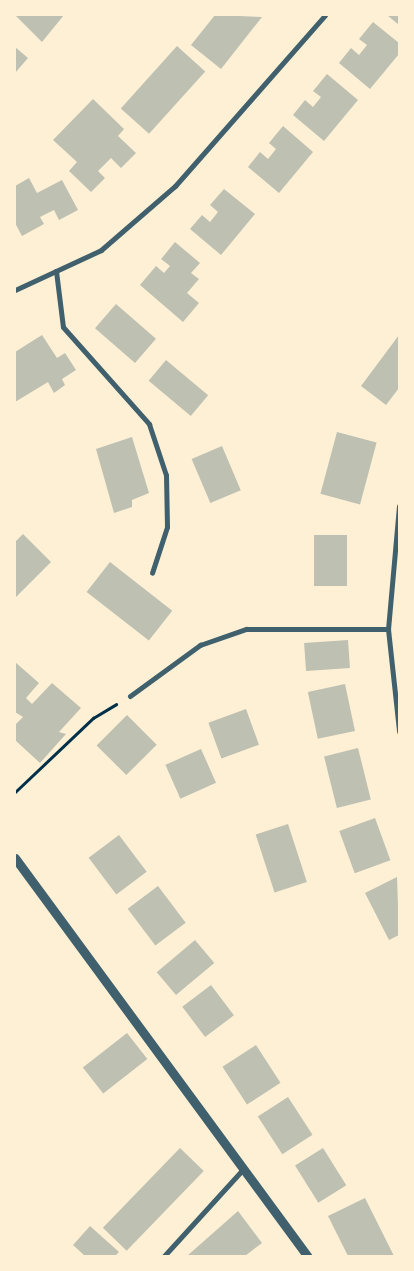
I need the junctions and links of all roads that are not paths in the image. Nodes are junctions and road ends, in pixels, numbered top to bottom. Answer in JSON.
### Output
{"nodes":[{"id":1,"x":326,"y":15,"type":"edge"},
{"id":2,"x":56,"y":271,"type":"junction"},
{"id":3,"x":15,"y":290,"type":"edge"},
{"id":4,"x":399,"y":506,"type":"edge"},
{"id":5,"x":152,"y":572,"type":"dead end"},
{"id":6,"x":388,"y":629,"type":"junction"},
{"id":7,"x":130,"y":696,"type":"road end"},
{"id":8,"x":399,"y":731,"type":"edge"},
{"id":9,"x":15,"y":858,"type":"edge"},
{"id":10,"x":244,"y":1168,"type":"junction"},
{"id":11,"x":164,"y":1256,"type":"edge"},
{"id":12,"x":307,"y":1256,"type":"edge"}],
"edges":[{"from":1,"to":2,"type":"street"},
{"from":2,"to":3,"type":"street"},
{"from":2,"to":5,"type":"street"},
{"from":4,"to":6,"type":"street"},
{"from":6,"to":7,"type":"street"},
{"from":6,"to":8,"type":"street"},
{"from":9,"to":10,"type":"street"},
{"from":10,"to":11,"type":"street"},
{"from":10,"to":12,"type":"street"}]}
